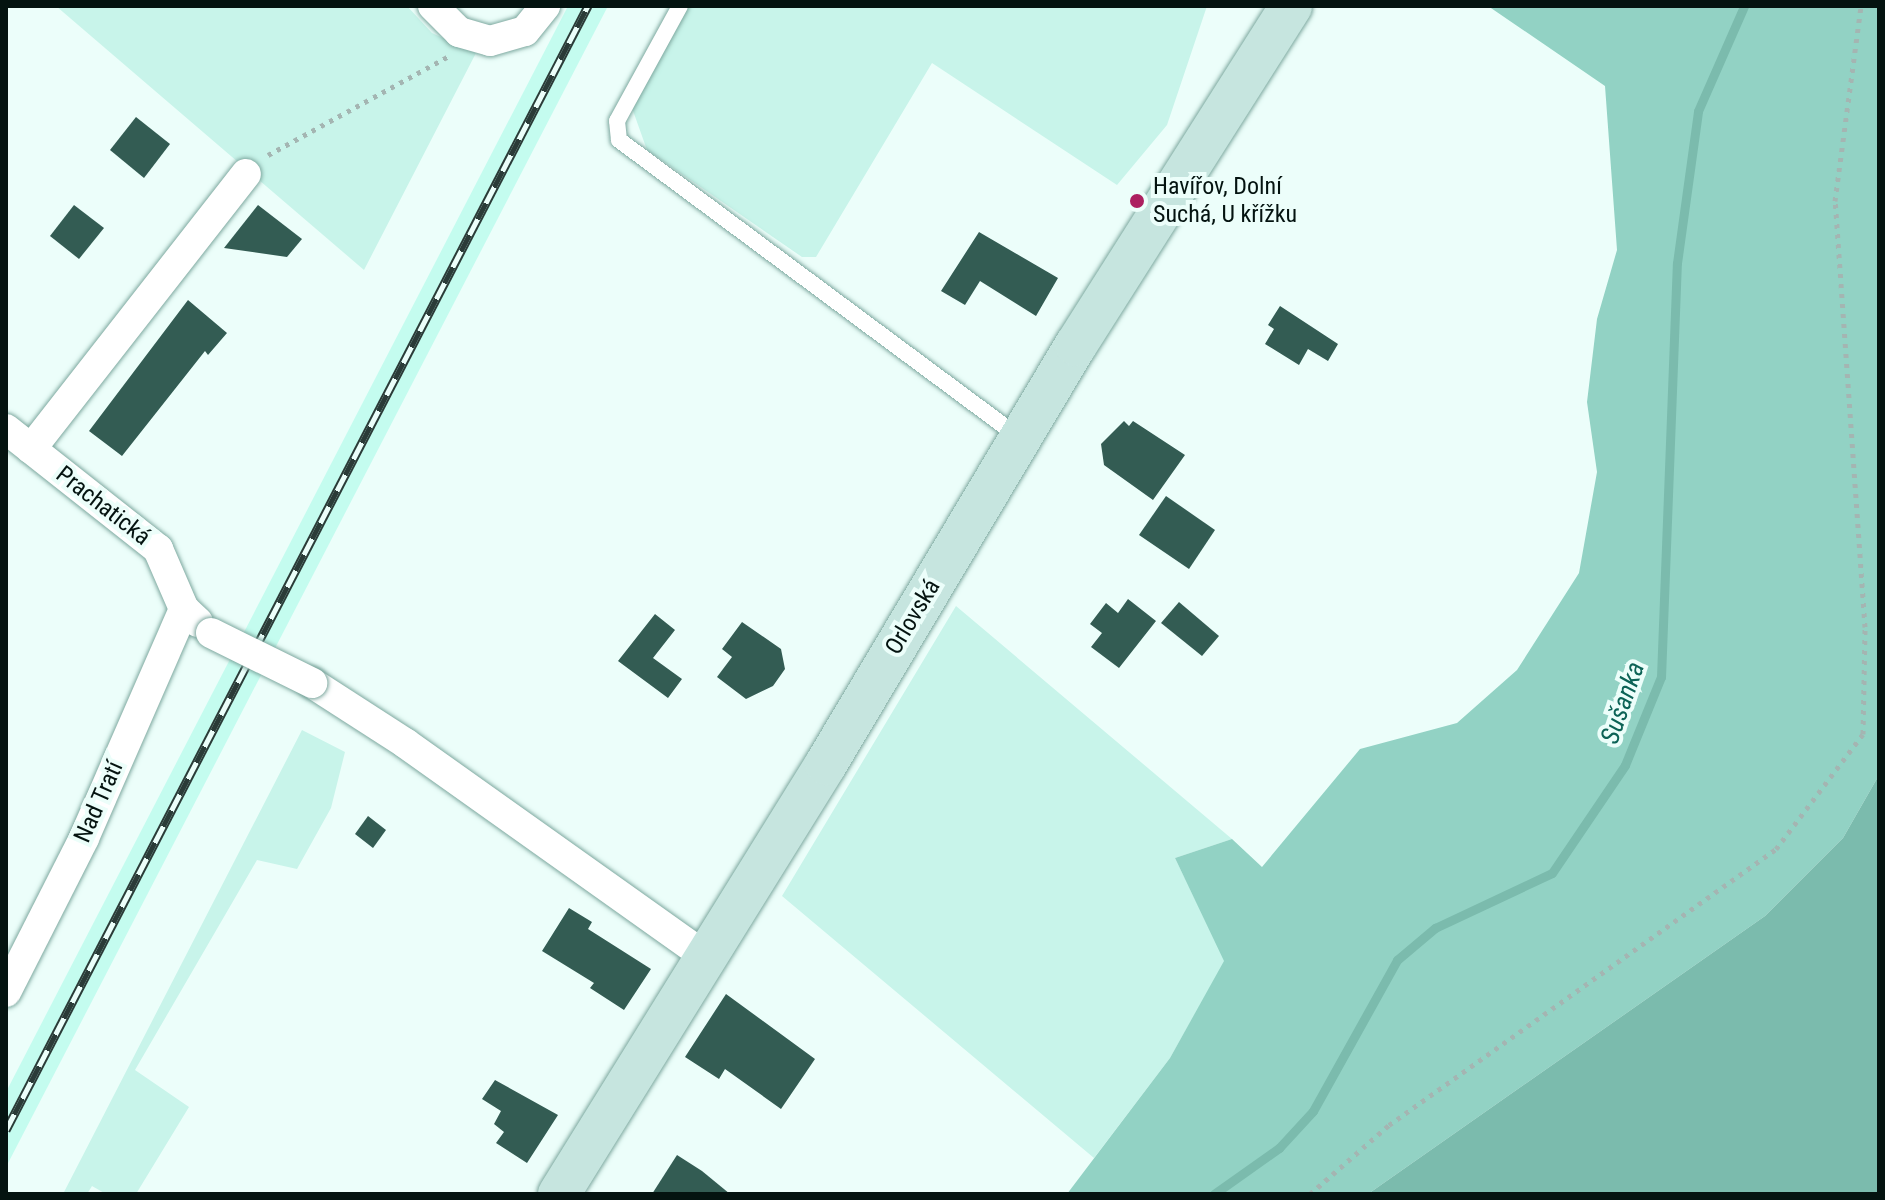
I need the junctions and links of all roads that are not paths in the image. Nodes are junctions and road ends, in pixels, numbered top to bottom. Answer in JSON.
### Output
{"nodes":[{"id":1,"x":433,"y":6,"type":"edge"},
{"id":2,"x":545,"y":6,"type":"edge"},
{"id":3,"x":680,"y":6,"type":"edge"},
{"id":4,"x":1291,"y":6,"type":"edge"},
{"id":5,"x":1269,"y":23,"type":"edge"},
{"id":6,"x":246,"y":174,"type":"road end"},
{"id":7,"x":6,"y":429,"type":"edge"},
{"id":8,"x":1020,"y":439,"type":"junction"},
{"id":9,"x":31,"y":449,"type":"junction"},
{"id":10,"x":184,"y":609,"type":"junction"},
{"id":11,"x":705,"y":956,"type":"junction"},
{"id":12,"x":6,"y":992,"type":"edge"},
{"id":13,"x":559,"y":1194,"type":"edge"}],
"edges":[{"from":1,"to":2,"type":"street"},
{"from":3,"to":8,"type":"lane"},
{"from":4,"to":5,"type":"main road","name":"Orlovská"},
{"from":5,"to":8,"type":"main road","name":"Orlovská"},
{"from":6,"to":9,"type":"street"},
{"from":7,"to":9,"type":"street","name":"Prachatická"},
{"from":8,"to":11,"type":"main road","name":"Orlovská"},
{"from":9,"to":10,"type":"street","name":"Prachatická"},
{"from":10,"to":11,"type":"street","name":"Prachatická","bridge":true},
{"from":10,"to":12,"type":"street","name":"Nad Tratí"},
{"from":11,"to":13,"type":"main road","name":"Orlovská"}]}
